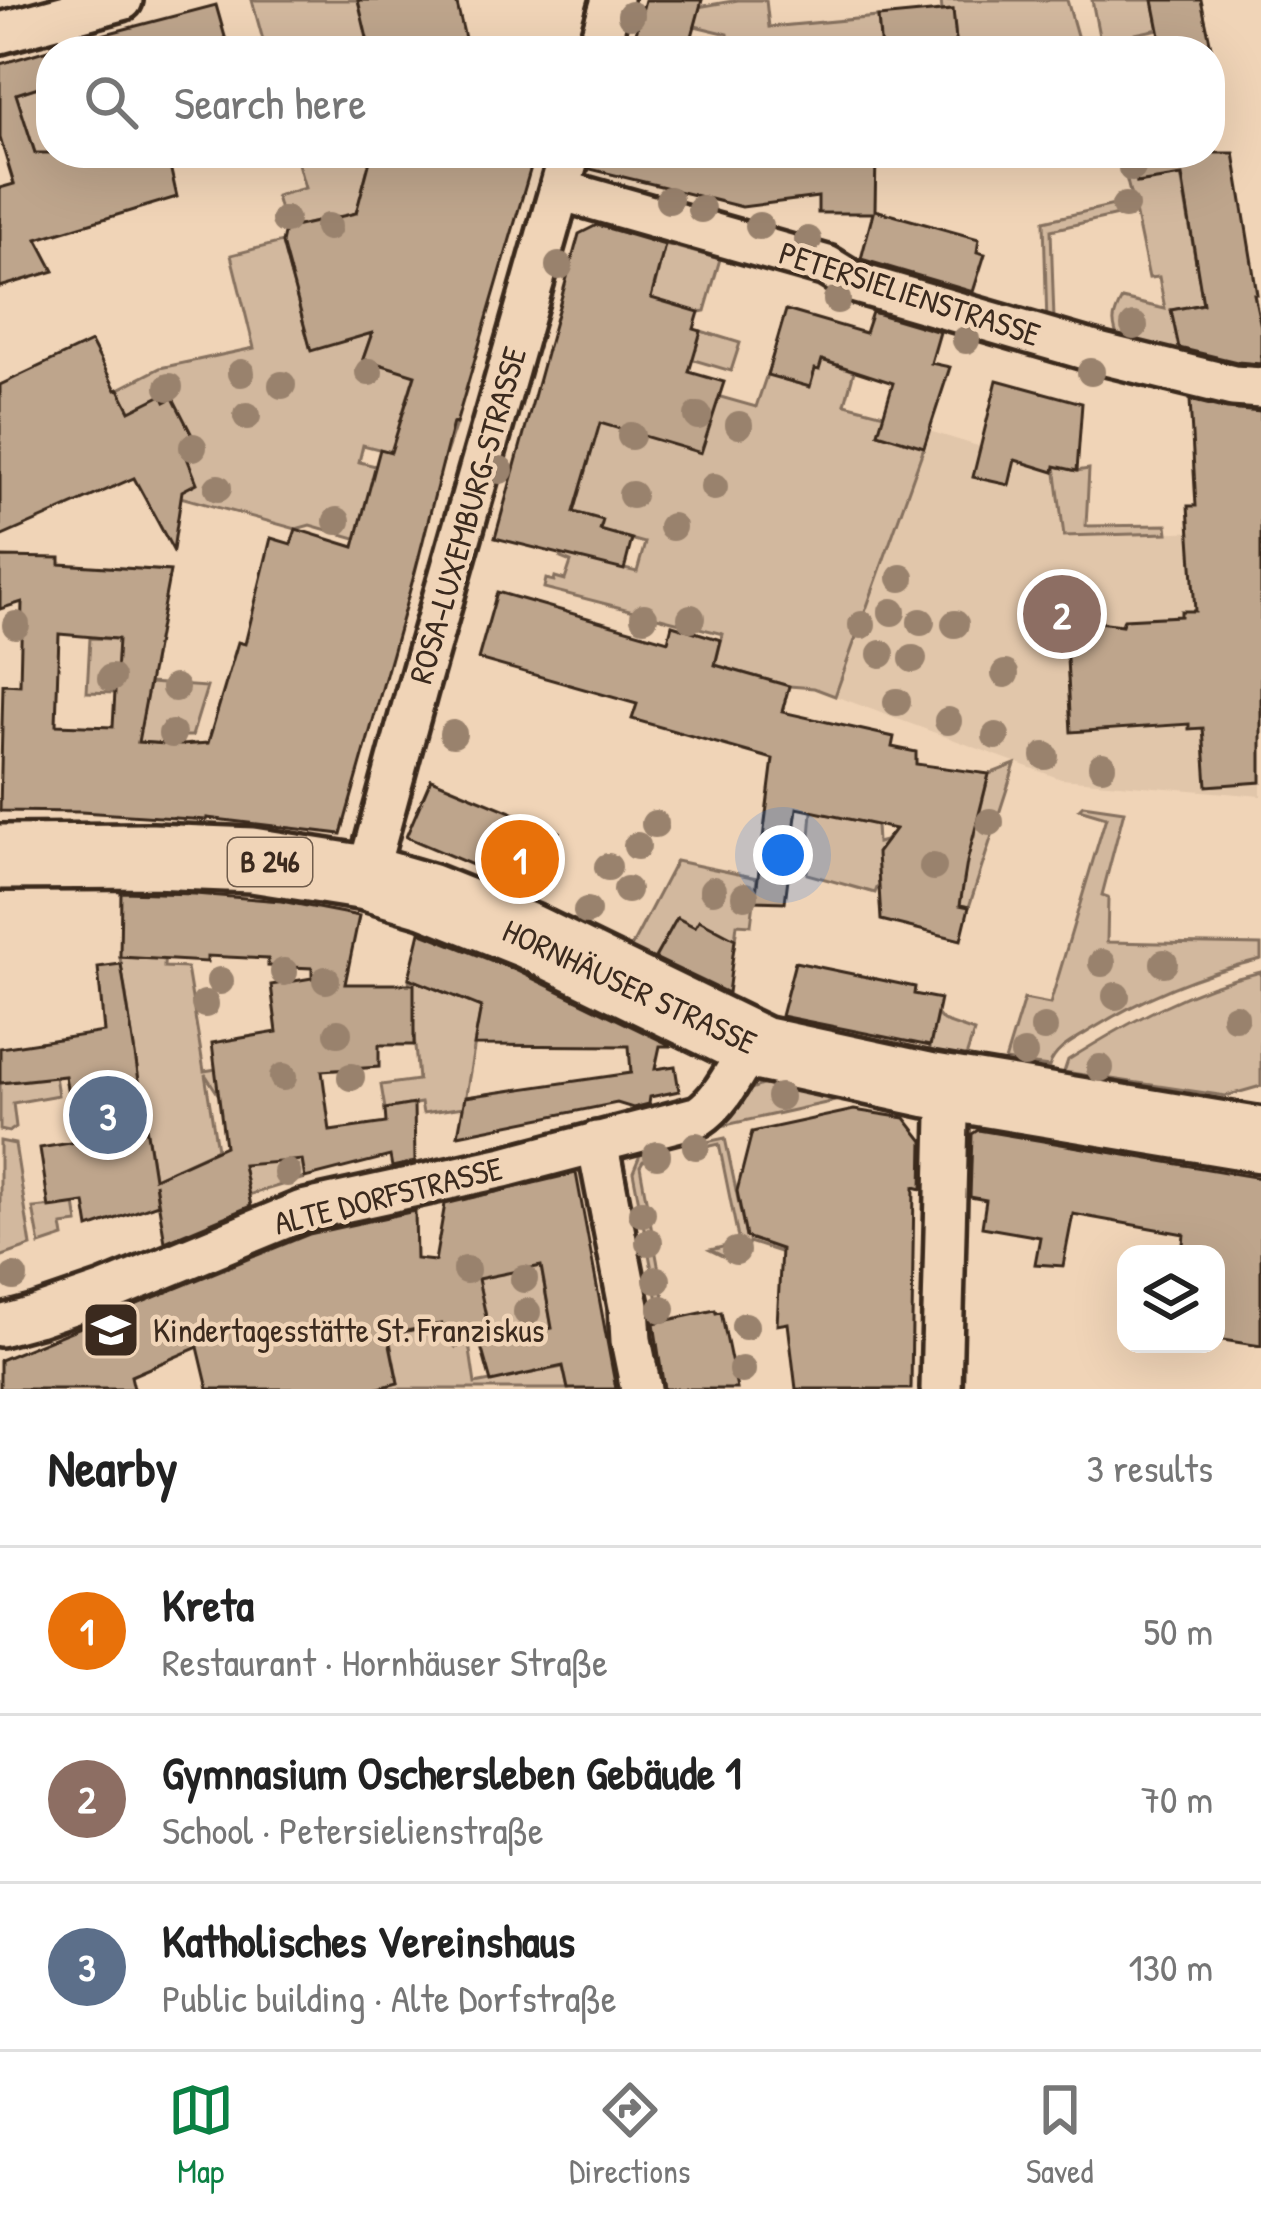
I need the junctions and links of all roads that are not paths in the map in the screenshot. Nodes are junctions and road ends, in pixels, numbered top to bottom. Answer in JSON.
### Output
{"nodes":[{"id":1,"x":122,"y":0,"type":"edge"},
{"id":2,"x":612,"y":0,"type":"edge"},
{"id":3,"x":0,"y":33,"type":"edge"},
{"id":4,"x":601,"y":36,"type":"edge"},
{"id":5,"x":565,"y":172,"type":"edge"},
{"id":6,"x":1261,"y":388,"type":"edge"},
{"id":7,"x":0,"y":856,"type":"edge"},
{"id":8,"x":366,"y":878,"type":"junction"},
{"id":9,"x":752,"y":1046,"type":"junction"},
{"id":10,"x":953,"y":1089,"type":"junction"},
{"id":11,"x":1261,"y":1140,"type":"edge"},
{"id":12,"x":598,"y":1142,"type":"junction"},
{"id":13,"x":0,"y":1325,"type":"edge"},
{"id":14,"x":641,"y":1389,"type":"edge"},
{"id":15,"x":941,"y":1389,"type":"edge"}],
"edges":[{"from":1,"to":3,"type":"street"},
{"from":2,"to":4,"type":"street"},
{"from":5,"to":6,"type":"street","name":"PETERSIELIENSTRASSE"},
{"from":5,"to":8,"type":"street","name":"ROSA-LUXEMBURG-STRASSE"},
{"from":7,"to":8,"type":"main road","name":"HORNHÄUSER STRASSE","number":"B 246"},
{"from":8,"to":9,"type":"main road","name":"HORNHÄUSER STRASSE","number":"B 246"},
{"from":9,"to":10,"type":"main road","name":"HORNHÄUSER STRASSE","number":"B 246"},
{"from":9,"to":12,"type":"street","name":"ALTE DORFSTRASSE"},
{"from":10,"to":11,"type":"main road","name":"HORNHÄUSER STRASSE","number":"B 246"},
{"from":10,"to":15,"type":"street"},
{"from":12,"to":13,"type":"street","name":"ALTE DORFSTRASSE"},
{"from":12,"to":14,"type":"street"}]}
